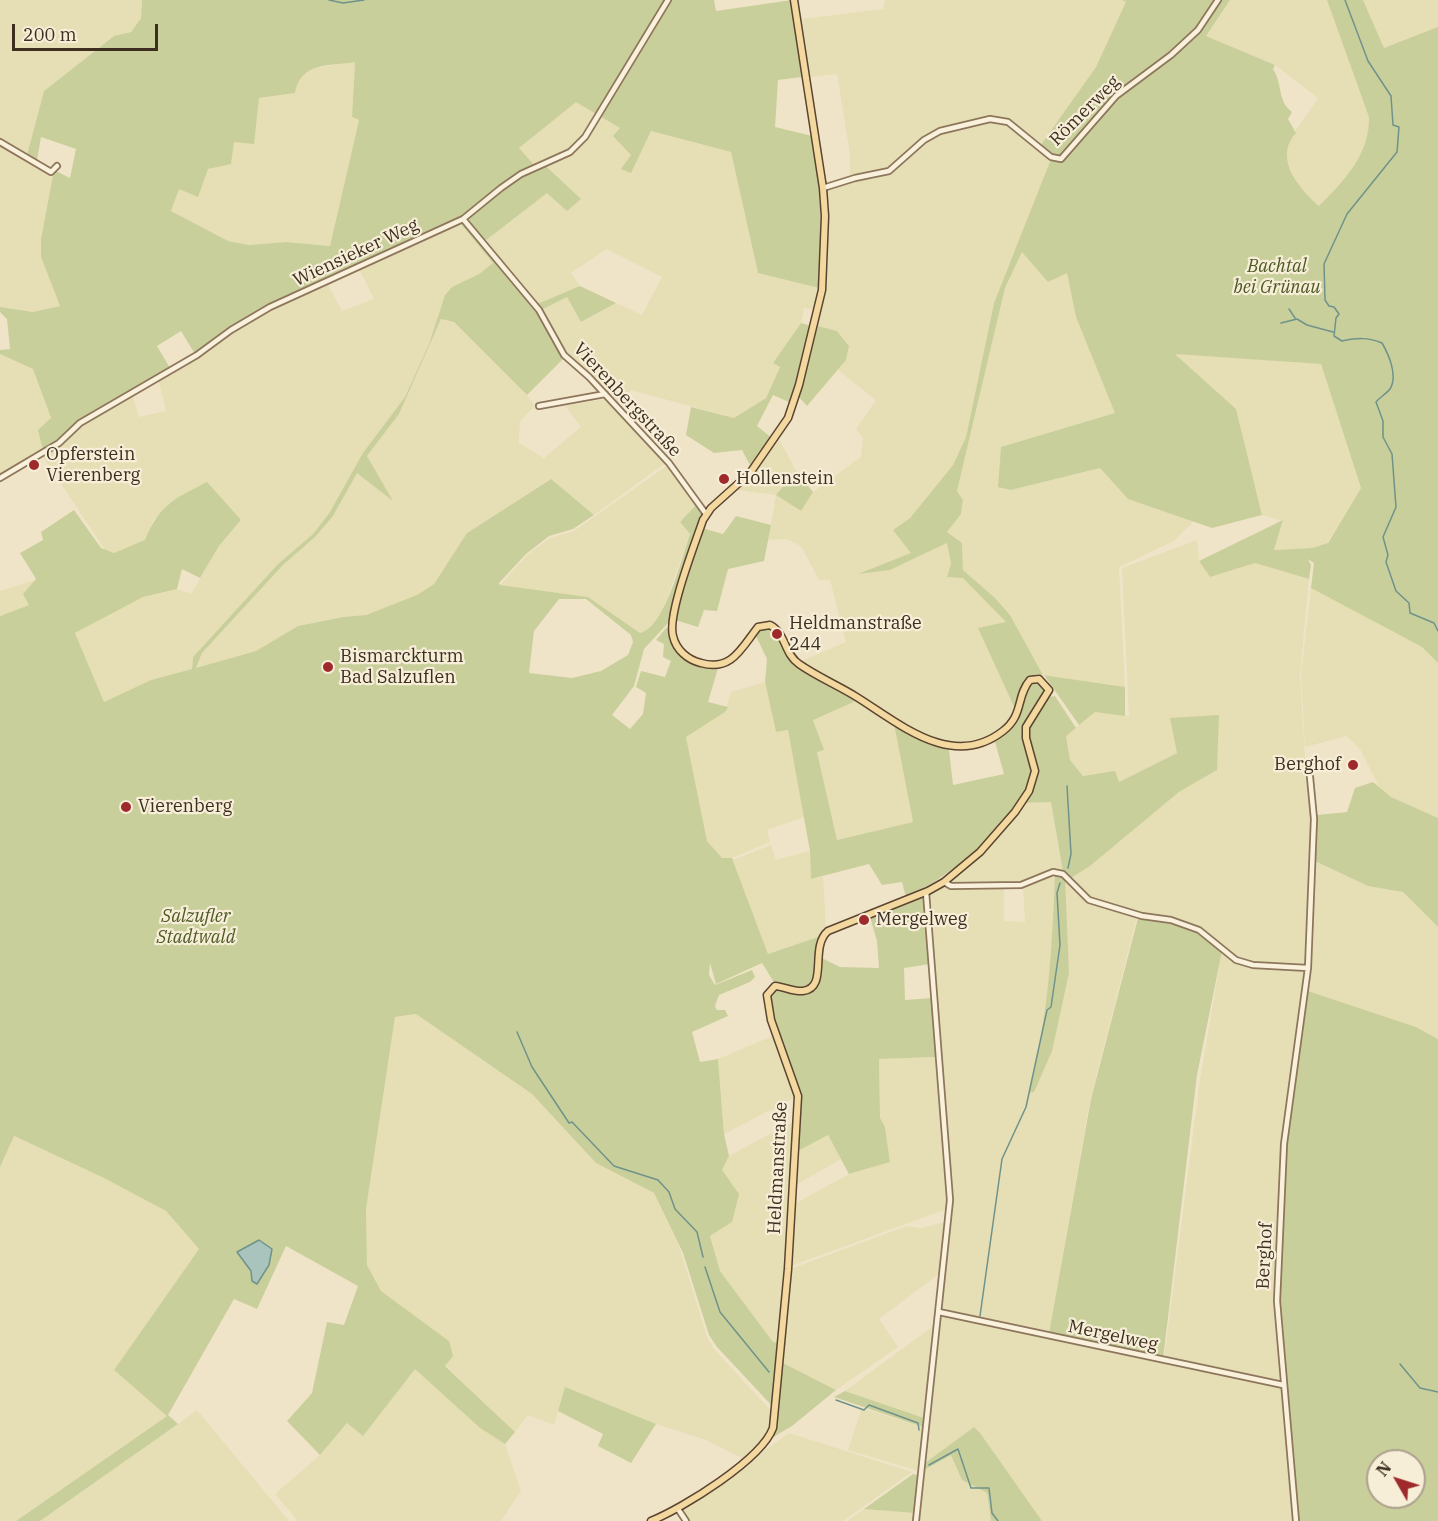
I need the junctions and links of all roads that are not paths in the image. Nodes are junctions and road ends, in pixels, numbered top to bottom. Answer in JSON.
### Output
{"nodes":[{"id":1,"x":668,"y":0,"type":"edge"},
{"id":2,"x":794,"y":0,"type":"edge"},
{"id":3,"x":1218,"y":0,"type":"edge"},
{"id":4,"x":0,"y":142,"type":"edge"},
{"id":5,"x":57,"y":166,"type":"dead end"},
{"id":6,"x":823,"y":188,"type":"junction"},
{"id":7,"x":463,"y":219,"type":"junction"},
{"id":8,"x":605,"y":394,"type":"junction"},
{"id":9,"x":539,"y":406,"type":"dead end"},
{"id":10,"x":0,"y":478,"type":"edge"},
{"id":11,"x":706,"y":514,"type":"junction"},
{"id":12,"x":1310,"y":777,"type":"dead end"},
{"id":13,"x":944,"y":882,"type":"junction"},
{"id":14,"x":926,"y":892,"type":"junction"},
{"id":15,"x":1308,"y":968,"type":"junction"},
{"id":16,"x":939,"y":1312,"type":"junction"},
{"id":17,"x":1283,"y":1385,"type":"junction"},
{"id":18,"x":678,"y":1509,"type":"junction"},
{"id":19,"x":651,"y":1521,"type":"edge"},
{"id":20,"x":686,"y":1521,"type":"edge"},
{"id":21,"x":916,"y":1521,"type":"edge"},
{"id":22,"x":1296,"y":1521,"type":"edge"}],
"edges":[{"from":1,"to":7,"type":"street","name":"Wiensieker Weg"},
{"from":2,"to":6,"type":"main road"},
{"from":3,"to":6,"type":"street","name":"Römerweg"},
{"from":4,"to":5,"type":"street"},
{"from":6,"to":11,"type":"main road"},
{"from":7,"to":8,"type":"street","name":"Vierenbergstraße"},
{"from":7,"to":10,"type":"street","name":"Wiensieker Weg"},
{"from":8,"to":9,"type":"street"},
{"from":8,"to":11,"type":"street","name":"Vierenbergstraße"},
{"from":11,"to":13,"type":"main road","name":"Heldmanstraße"},
{"from":12,"to":15,"type":"street","name":"Berghof"},
{"from":13,"to":14,"type":"main road","name":"Heldmanstraße"},
{"from":13,"to":15,"type":"street"},
{"from":14,"to":16,"type":"street"},
{"from":14,"to":18,"type":"main road","name":"Heldmanstraße"},
{"from":15,"to":17,"type":"street","name":"Berghof"},
{"from":16,"to":17,"type":"street","name":"Mergelweg"},
{"from":16,"to":21,"type":"street"},
{"from":17,"to":22,"type":"street","name":"Berghof"},
{"from":18,"to":19,"type":"main road","name":"Heldmanstraße"},
{"from":18,"to":20,"type":"street"}]}
